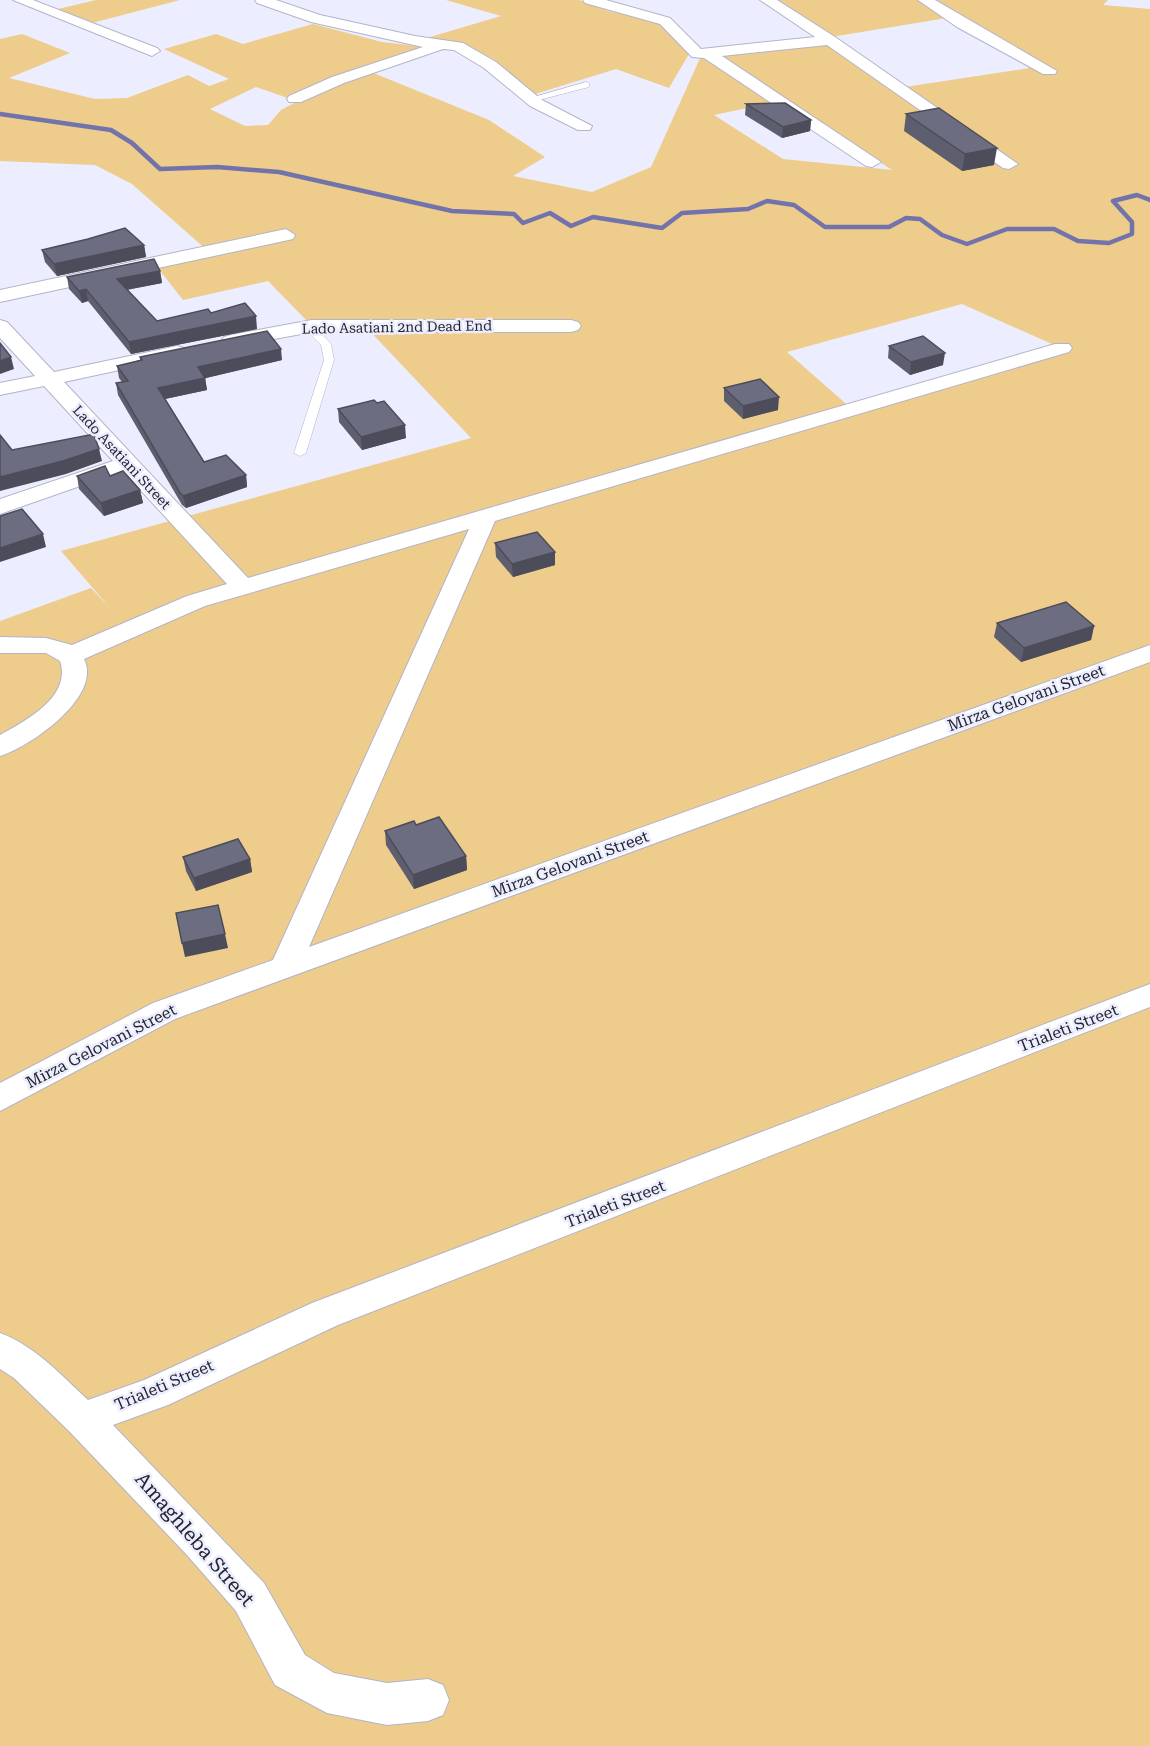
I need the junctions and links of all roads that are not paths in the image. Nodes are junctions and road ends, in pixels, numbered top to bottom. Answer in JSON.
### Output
{"nodes":[{"id":1,"x":20,"y":0,"type":"edge"},
{"id":2,"x":262,"y":0,"type":"edge"},
{"id":3,"x":590,"y":0,"type":"edge"},
{"id":4,"x":767,"y":0,"type":"edge"},
{"id":5,"x":925,"y":0,"type":"edge"},
{"id":6,"x":830,"y":40,"type":"junction"},
{"id":7,"x":444,"y":45,"type":"junction"},
{"id":8,"x":152,"y":51,"type":"dead end"},
{"id":9,"x":707,"y":53,"type":"junction"},
{"id":10,"x":1048,"y":71,"type":"dead end"},
{"id":11,"x":586,"y":85,"type":"dead end"},
{"id":12,"x":295,"y":99,"type":"dead end"},
{"id":13,"x":531,"y":99,"type":"junction"},
{"id":14,"x":584,"y":126,"type":"dead end"},
{"id":15,"x":872,"y":162,"type":"dead end"},
{"id":16,"x":1009,"y":164,"type":"dead end"},
{"id":17,"x":286,"y":235,"type":"dead end"},
{"id":18,"x":0,"y":296,"type":"edge"},
{"id":19,"x":0,"y":326,"type":"edge"},
{"id":20,"x":571,"y":326,"type":"dead end"},
{"id":21,"x":287,"y":330,"type":"junction"},
{"id":22,"x":1062,"y":348,"type":"dead end"},
{"id":23,"x":49,"y":378,"type":"junction"},
{"id":24,"x":0,"y":389,"type":"edge"},
{"id":25,"x":300,"y":453,"type":"dead end"},
{"id":26,"x":127,"y":462,"type":"junction"},
{"id":27,"x":0,"y":507,"type":"edge"},
{"id":28,"x":486,"y":516,"type":"junction"},
{"id":29,"x":243,"y":587,"type":"junction"},
{"id":30,"x":0,"y":645,"type":"edge"},
{"id":31,"x":1150,"y":653,"type":"edge"},
{"id":32,"x":71,"y":655,"type":"junction"},
{"id":33,"x":0,"y":747,"type":"edge"},
{"id":34,"x":285,"y":967,"type":"junction"},
{"id":35,"x":1150,"y":995,"type":"edge"},
{"id":36,"x":0,"y":1098,"type":"edge"},
{"id":37,"x":0,"y":1349,"type":"edge"},
{"id":38,"x":82,"y":1419,"type":"junction"},
{"id":39,"x":428,"y":1700,"type":"dead end"}],
"edges":[{"from":1,"to":8,"type":"street"},
{"from":2,"to":7,"type":"street"},
{"from":3,"to":9,"type":"street"},
{"from":4,"to":6,"type":"street"},
{"from":5,"to":10,"type":"street"},
{"from":6,"to":9,"type":"street"},
{"from":6,"to":16,"type":"street"},
{"from":7,"to":12,"type":"street"},
{"from":7,"to":13,"type":"street"},
{"from":9,"to":15,"type":"street"},
{"from":11,"to":13,"type":"lane"},
{"from":13,"to":14,"type":"street"},
{"from":17,"to":18,"type":"street"},
{"from":19,"to":23,"type":"street","name":"Lado Asatiani Street"},
{"from":20,"to":21,"type":"street","name":"Lado Asatiani 2nd Dead End"},
{"from":21,"to":23,"type":"street","name":"Lado Asatiani 2nd Dead End"},
{"from":21,"to":25,"type":"lane"},
{"from":22,"to":28,"type":"street"},
{"from":23,"to":24,"type":"street","name":"Lado Asatiani 2nd Dead End"},
{"from":23,"to":26,"type":"street","name":"Lado Asatiani Street"},
{"from":26,"to":27,"type":"street"},
{"from":26,"to":29,"type":"street","name":"Lado Asatiani Street"},
{"from":28,"to":29,"type":"street"},
{"from":28,"to":34,"type":"street"},
{"from":29,"to":32,"type":"street"},
{"from":30,"to":32,"type":"street"},
{"from":31,"to":34,"type":"street","name":"Mirza Gelovani Street"},
{"from":32,"to":33,"type":"street"},
{"from":34,"to":36,"type":"street","name":"Mirza Gelovani Street"},
{"from":35,"to":38,"type":"street","name":"Trialeti Street"},
{"from":37,"to":38,"type":"street","name":"Amaghleba Street"},
{"from":38,"to":39,"type":"street","name":"Amaghleba Street"}]}
